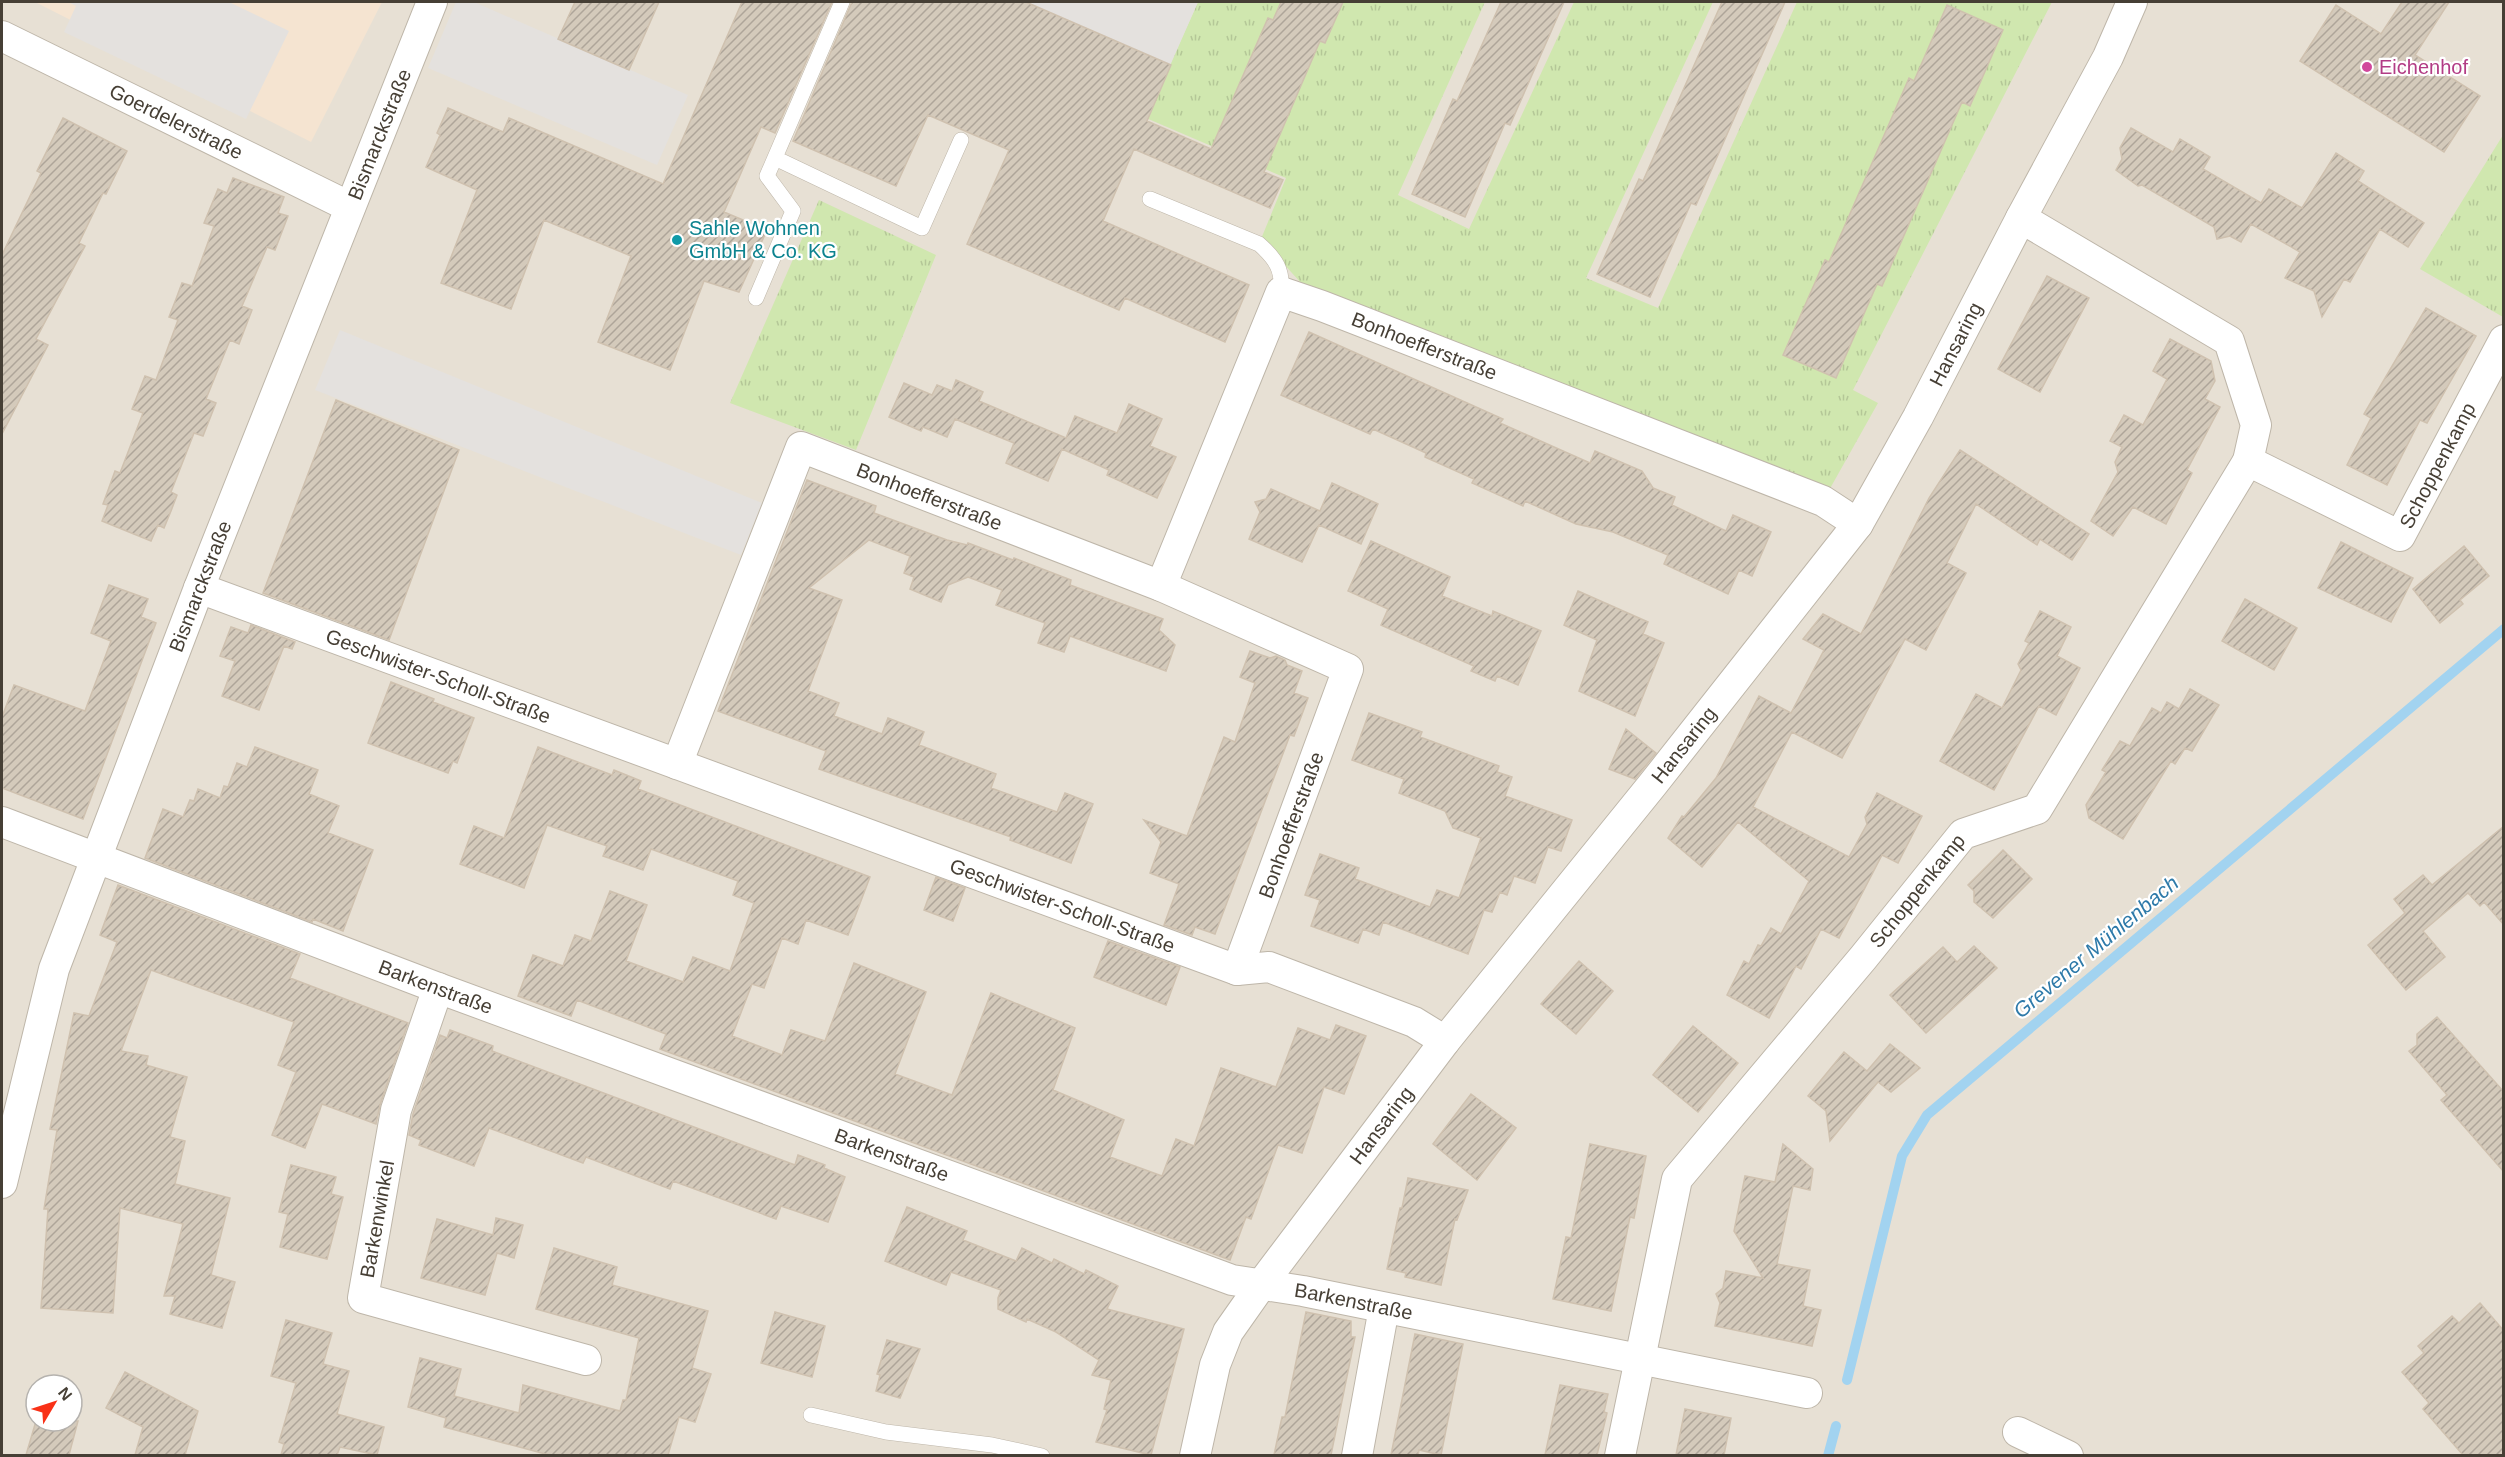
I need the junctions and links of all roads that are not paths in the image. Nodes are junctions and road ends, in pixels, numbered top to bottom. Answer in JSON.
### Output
{"nodes":[{"id":1,"x":432,"y":2,"type":"edge"},
{"id":2,"x":842,"y":2,"type":"edge"},
{"id":3,"x":2132,"y":2,"type":"edge"},
{"id":4,"x":2,"y":36,"type":"edge"},
{"id":5,"x":961,"y":140,"type":"dead end"},
{"id":6,"x":775,"y":158,"type":"junction"},
{"id":7,"x":1150,"y":199,"type":"dead end"},
{"id":8,"x":350,"y":207,"type":"junction"},
{"id":9,"x":2021,"y":218,"type":"junction"},
{"id":10,"x":1281,"y":292,"type":"junction"},
{"id":11,"x":756,"y":298,"type":"dead end"},
{"id":12,"x":2504,"y":340,"type":"edge"},
{"id":13,"x":2248,"y":461,"type":"junction"},
{"id":14,"x":1858,"y":524,"type":"junction"},
{"id":15,"x":1161,"y":586,"type":"junction"},
{"id":16,"x":199,"y":588,"type":"junction"},
{"id":17,"x":677,"y":764,"type":"junction"},
{"id":18,"x":2,"y":822,"type":"edge"},
{"id":19,"x":96,"y":857,"type":"junction"},
{"id":20,"x":1237,"y":970,"type":"junction"},
{"id":21,"x":438,"y":988,"type":"junction"},
{"id":22,"x":1445,"y":1041,"type":"junction"},
{"id":23,"x":2,"y":1183,"type":"edge"},
{"id":24,"x":1261,"y":1285,"type":"junction"},
{"id":25,"x":1384,"y":1308,"type":"junction"},
{"id":26,"x":1640,"y":1357,"type":"junction"},
{"id":27,"x":585,"y":1360,"type":"dead end"},
{"id":28,"x":1807,"y":1393,"type":"dead end"},
{"id":29,"x":811,"y":1415,"type":"dead end"},
{"id":30,"x":2018,"y":1432,"type":"dead end"},
{"id":31,"x":2065,"y":1454,"type":"edge"},
{"id":32,"x":1042,"y":1455,"type":"edge"},
{"id":33,"x":1196,"y":1455,"type":"edge"},
{"id":34,"x":1357,"y":1455,"type":"edge"},
{"id":35,"x":1620,"y":1455,"type":"edge"}],
"edges":[{"from":1,"to":8,"type":"street","name":"Bismarckstraße"},
{"from":2,"to":6,"type":"lane"},
{"from":3,"to":9,"type":"street","name":"Hansaring"},
{"from":4,"to":8,"type":"street","name":"Goerdelerstraße"},
{"from":5,"to":6,"type":"lane"},
{"from":6,"to":11,"type":"lane"},
{"from":7,"to":10,"type":"lane"},
{"from":8,"to":16,"type":"street","name":"Bismarckstraße"},
{"from":9,"to":13,"type":"street","name":"Schoppenkamp"},
{"from":9,"to":14,"type":"street","name":"Hansaring"},
{"from":10,"to":14,"type":"street","name":"Bonhoefferstraße"},
{"from":10,"to":15,"type":"street"},
{"from":12,"to":13,"type":"street","name":"Schoppenkamp"},
{"from":13,"to":26,"type":"street","name":"Schoppenkamp"},
{"from":14,"to":22,"type":"street","name":"Hansaring"},
{"from":15,"to":17,"type":"street","name":"Bonhoefferstraße"},
{"from":15,"to":20,"type":"street","name":"Bonhoefferstraße"},
{"from":16,"to":17,"type":"street","name":"Geschwister-Scholl-Straße"},
{"from":16,"to":19,"type":"street","name":"Bismarckstraße"},
{"from":17,"to":20,"type":"street","name":"Geschwister-Scholl-Straße"},
{"from":18,"to":19,"type":"street","name":"Barkenstraße"},
{"from":19,"to":21,"type":"street","name":"Barkenstraße"},
{"from":19,"to":23,"type":"street","name":"Bismarckstraße"},
{"from":20,"to":22,"type":"street","name":"Geschwister-Scholl-Straße"},
{"from":21,"to":24,"type":"street","name":"Barkenstraße"},
{"from":21,"to":27,"type":"street","name":"Barkenwinkel"},
{"from":22,"to":24,"type":"street","name":"Hansaring"},
{"from":24,"to":25,"type":"street","name":"Barkenstraße"},
{"from":24,"to":33,"type":"street","name":"Hansaring"},
{"from":25,"to":26,"type":"street","name":"Barkenstraße"},
{"from":25,"to":34,"type":"street"},
{"from":26,"to":28,"type":"street","name":"Barkenstraße"},
{"from":26,"to":35,"type":"street","name":"Schoppenkamp"},
{"from":29,"to":32,"type":"lane"},
{"from":30,"to":31,"type":"street"}]}
